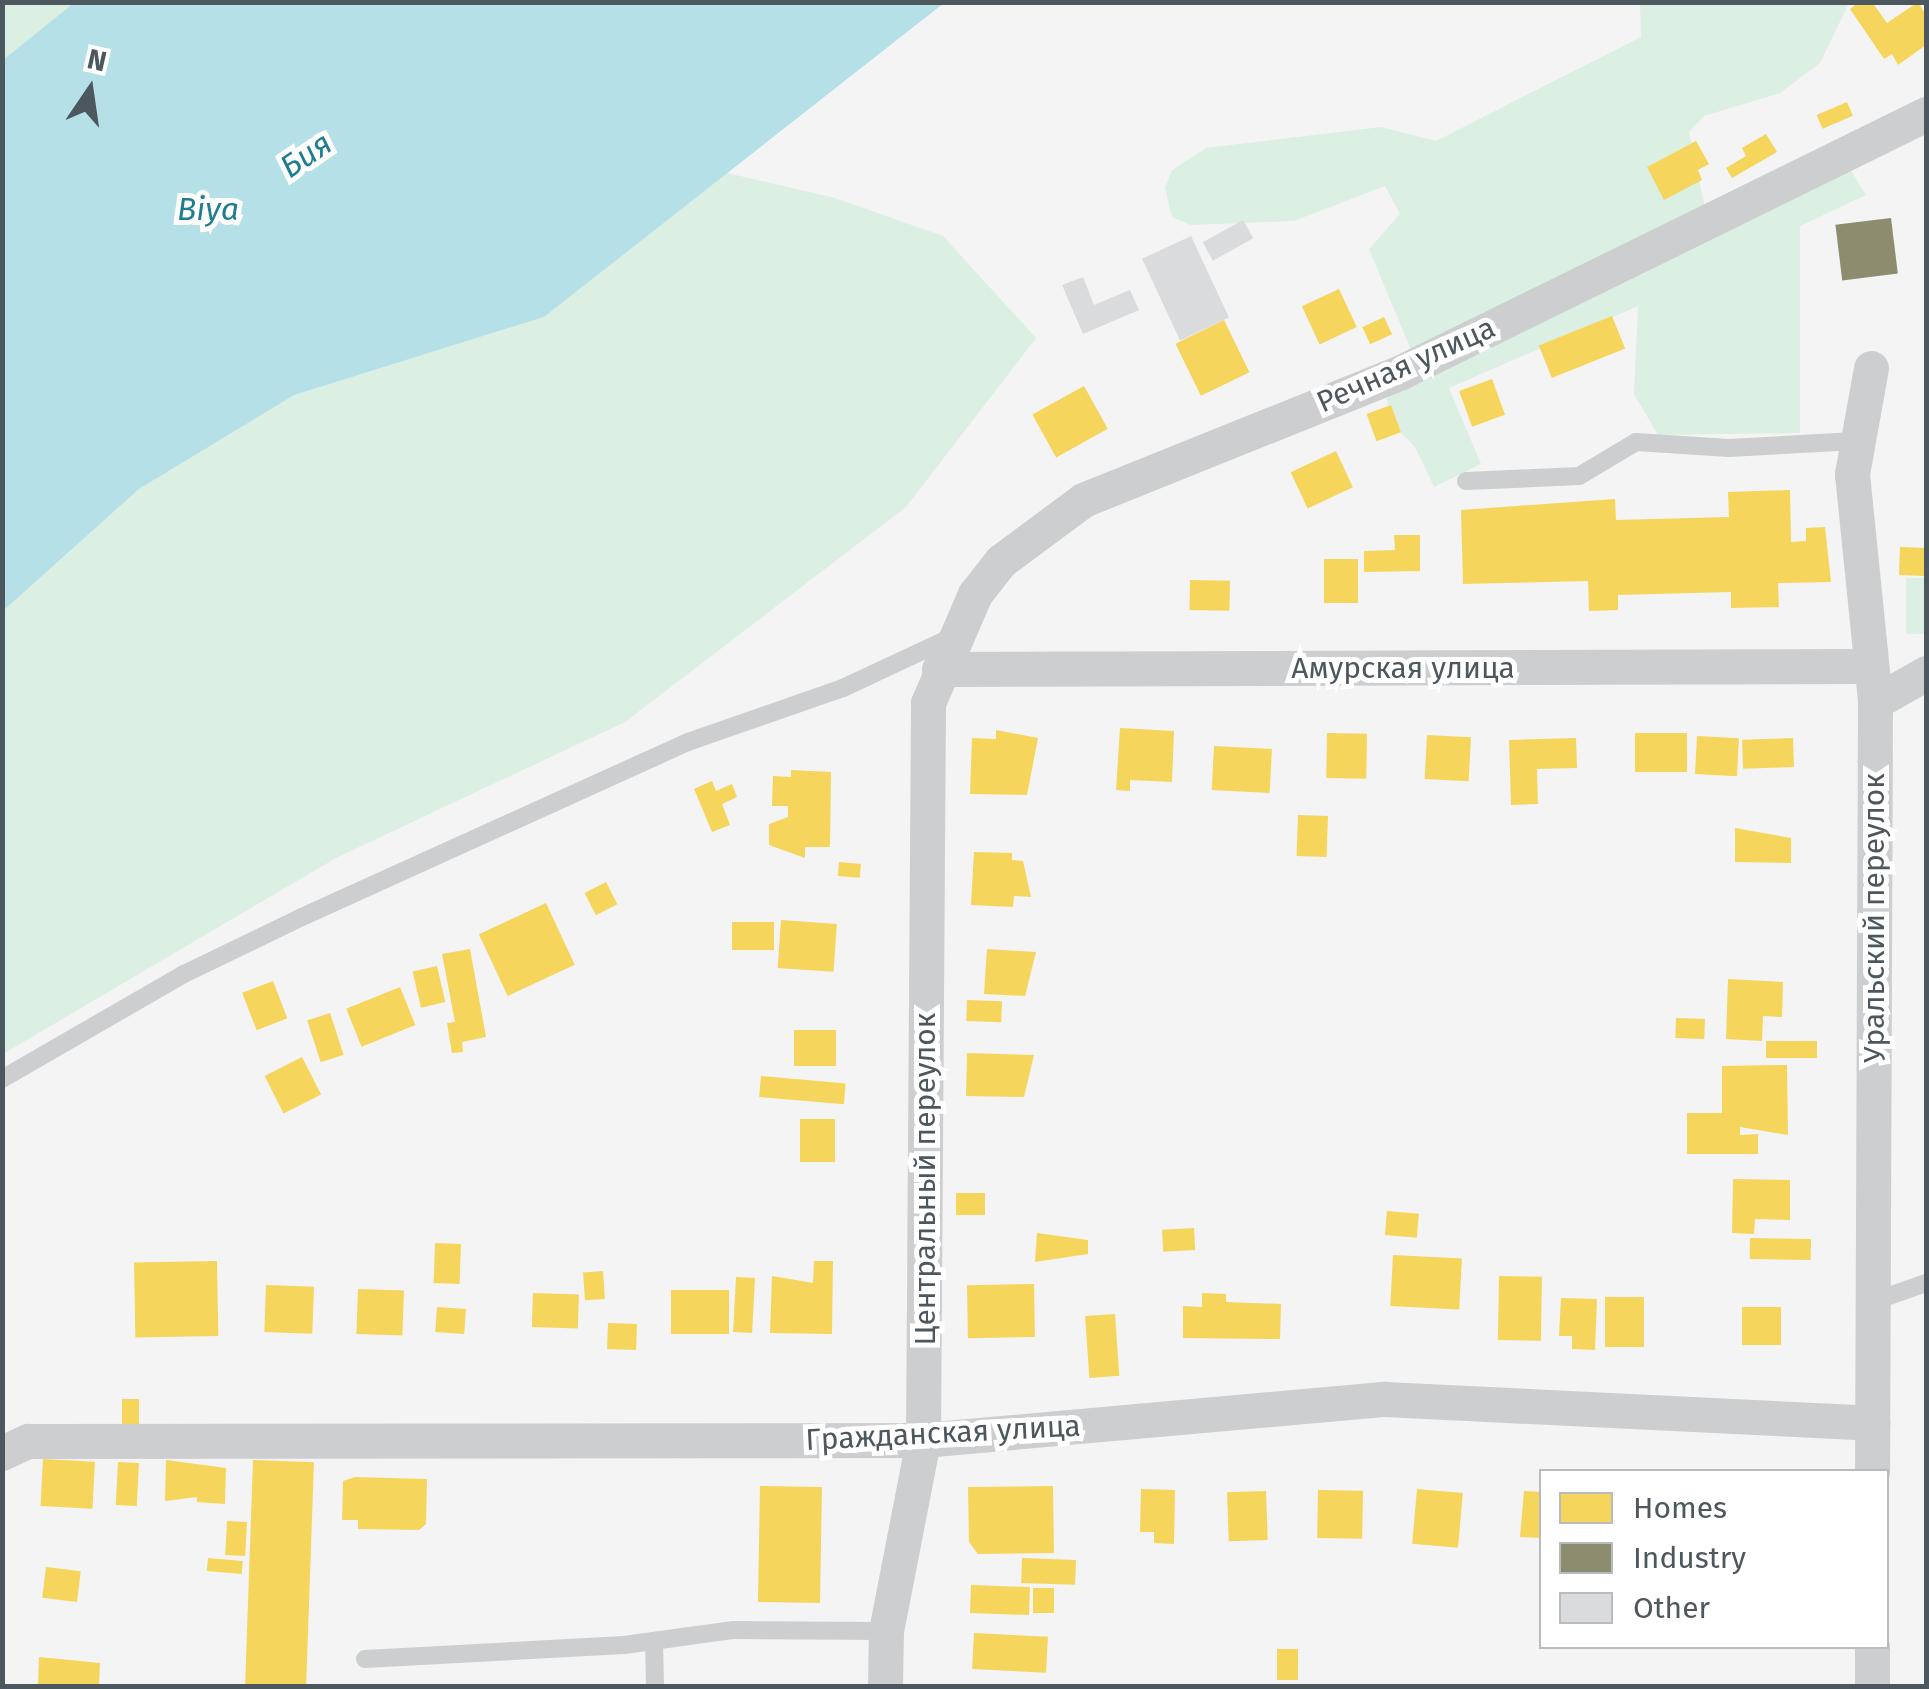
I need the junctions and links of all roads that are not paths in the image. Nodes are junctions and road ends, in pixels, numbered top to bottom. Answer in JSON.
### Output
{"nodes":[{"id":1,"x":1926,"y":114,"type":"edge"},
{"id":2,"x":1872,"y":368,"type":"dead end"},
{"id":3,"x":1856,"y":441,"type":"junction"},
{"id":4,"x":1466,"y":481,"type":"dead end"},
{"id":5,"x":954,"y":636,"type":"junction"},
{"id":6,"x":1866,"y":666,"type":"junction"},
{"id":7,"x":939,"y":669,"type":"junction"},
{"id":8,"x":1926,"y":672,"type":"edge"},
{"id":9,"x":1875,"y":702,"type":"junction"},
{"id":10,"x":2,"y":1078,"type":"edge"},
{"id":11,"x":1926,"y":1283,"type":"edge"},
{"id":12,"x":1871,"y":1302,"type":"junction"},
{"id":13,"x":1872,"y":1423,"type":"junction"},
{"id":14,"x":923,"y":1440,"type":"junction"},
{"id":15,"x":6,"y":1450,"type":"edge"},
{"id":16,"x":1872,"y":1469,"type":"edge"},
{"id":17,"x":886,"y":1631,"type":"junction"},
{"id":18,"x":654,"y":1640,"type":"junction"},
{"id":19,"x":1872,"y":1649,"type":"edge"},
{"id":20,"x":365,"y":1658,"type":"dead end"},
{"id":21,"x":655,"y":1686,"type":"edge"},
{"id":22,"x":885,"y":1686,"type":"edge"},
{"id":23,"x":1872,"y":1686,"type":"edge"}],
"edges":[{"from":1,"to":5,"type":"street","name":"Речная улица"},
{"from":2,"to":3,"type":"street","name":"Уральский переулок"},
{"from":3,"to":4,"type":"lane"},
{"from":3,"to":6,"type":"street","name":"Уральский переулок"},
{"from":5,"to":7,"type":"street","name":"Речная улица"},
{"from":5,"to":10,"type":"lane"},
{"from":6,"to":7,"type":"street","name":"Амурская улица"},
{"from":6,"to":9,"type":"street","name":"Уральский переулок"},
{"from":7,"to":14,"type":"street","name":"Центральный переулок"},
{"from":8,"to":9,"type":"street"},
{"from":9,"to":12,"type":"street","name":"Уральский переулок"},
{"from":11,"to":12,"type":"lane"},
{"from":12,"to":13,"type":"street","name":"Уральский переулок"},
{"from":13,"to":14,"type":"street","name":"Гражданская улица"},
{"from":13,"to":16,"type":"street","name":"Уральский переулок"},
{"from":14,"to":15,"type":"street","name":"Гражданская улица"},
{"from":14,"to":17,"type":"street","name":"Центральный переулок"},
{"from":17,"to":18,"type":"lane"},
{"from":17,"to":22,"type":"street","name":"Центральный переулок"},
{"from":18,"to":20,"type":"lane"},
{"from":18,"to":21,"type":"lane"},
{"from":19,"to":23,"type":"street"}]}
